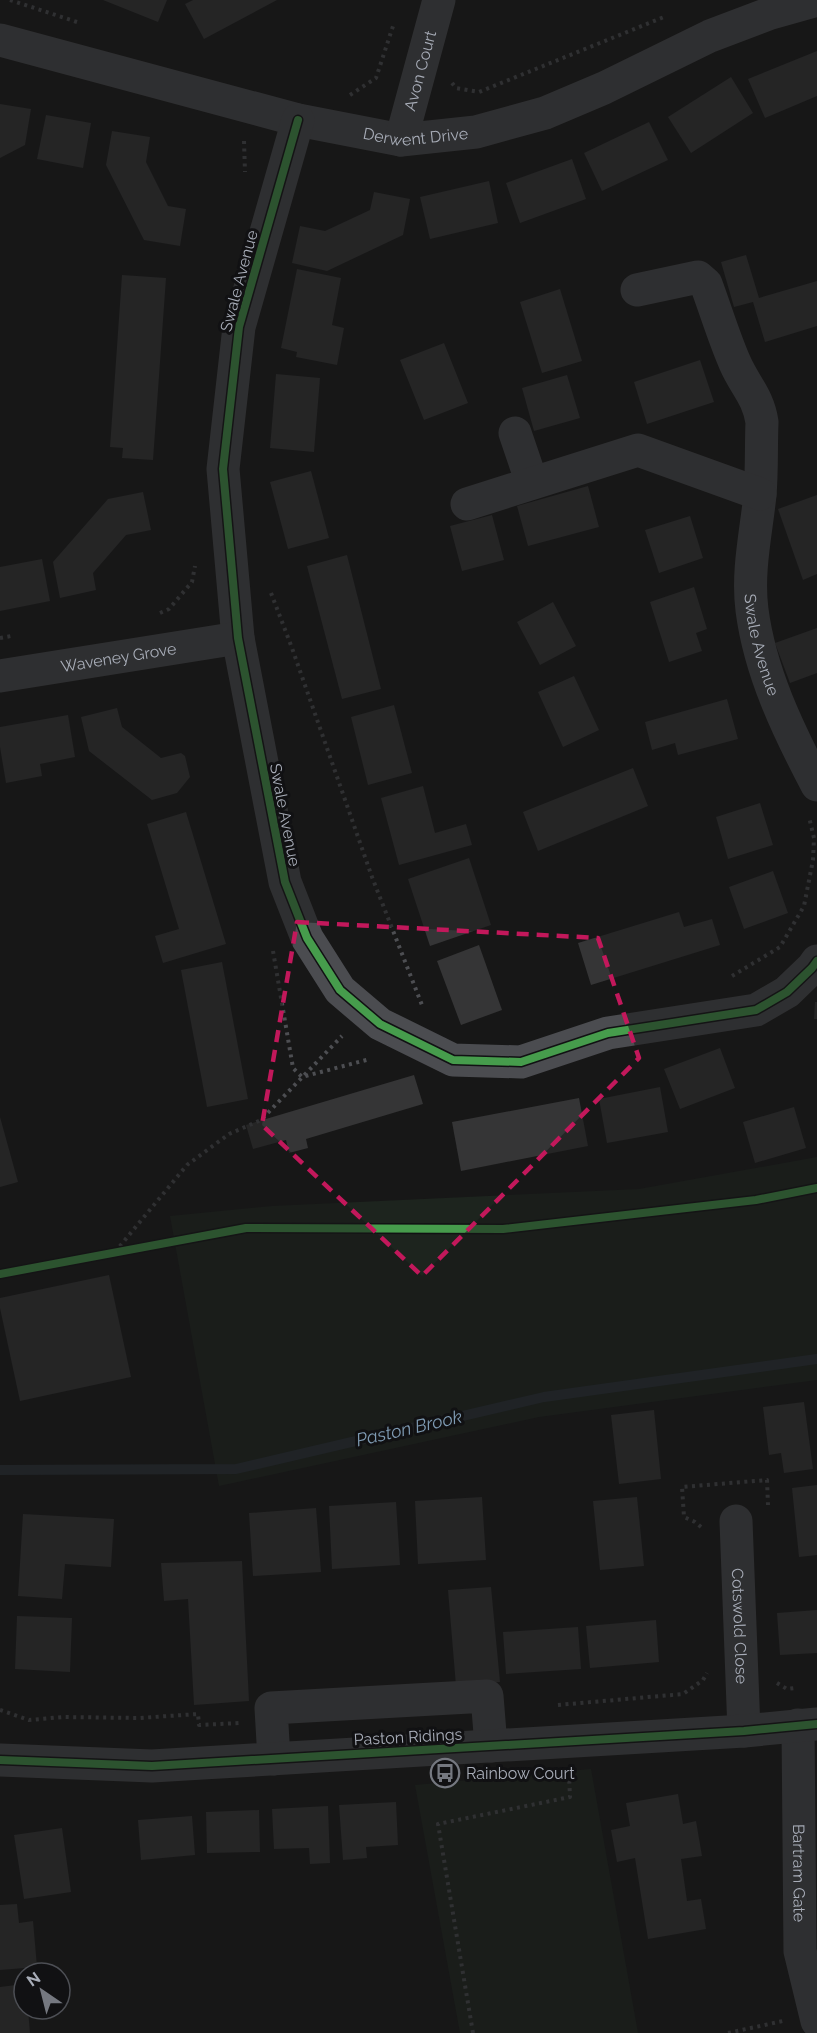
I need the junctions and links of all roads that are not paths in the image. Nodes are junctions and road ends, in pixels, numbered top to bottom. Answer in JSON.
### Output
{"nodes":[{"id":1,"x":439,"y":0,"type":"edge"},
{"id":2,"x":817,"y":0,"type":"edge"},
{"id":3,"x":0,"y":40,"type":"edge"},
{"id":4,"x":298,"y":120,"type":"junction"},
{"id":5,"x":401,"y":140,"type":"junction"},
{"id":6,"x":637,"y":290,"type":"dead end"},
{"id":7,"x":515,"y":433,"type":"dead end"},
{"id":8,"x":532,"y":483,"type":"junction"},
{"id":9,"x":760,"y":494,"type":"junction"},
{"id":10,"x":467,"y":504,"type":"dead end"},
{"id":11,"x":238,"y":638,"type":"junction"},
{"id":12,"x":0,"y":676,"type":"edge"},
{"id":13,"x":812,"y":797,"type":"edge"},
{"id":14,"x":817,"y":961,"type":"edge"},
{"id":15,"x":736,"y":1521,"type":"dead end"},
{"id":16,"x":808,"y":1724,"type":"edge"},
{"id":17,"x":744,"y":1731,"type":"junction"},
{"id":18,"x":491,"y":1746,"type":"junction"},
{"id":19,"x":274,"y":1759,"type":"junction"},
{"id":20,"x":0,"y":1760,"type":"edge"},
{"id":21,"x":817,"y":2018,"type":"edge"}],
"edges":[{"from":1,"to":5,"type":"street","name":"Avon Court"},
{"from":2,"to":5,"type":"street","name":"Derwent Drive"},
{"from":3,"to":4,"type":"street","name":"Derwent Drive"},
{"from":4,"to":5,"type":"street","name":"Derwent Drive"},
{"from":4,"to":11,"type":"street","name":"Swale Avenue"},
{"from":6,"to":9,"type":"street","name":"Swale Avenue"},
{"from":7,"to":8,"type":"street"},
{"from":8,"to":9,"type":"street"},
{"from":8,"to":10,"type":"street"},
{"from":9,"to":13,"type":"street","name":"Swale Avenue"},
{"from":11,"to":12,"type":"street","name":"Waveney Grove"},
{"from":11,"to":14,"type":"street","name":"Swale Avenue"},
{"from":15,"to":17,"type":"street","name":"Cotswold Close"},
{"from":16,"to":17,"type":"street","name":"Paston Ridings"},
{"from":16,"to":21,"type":"street","name":"Bartram Gate"},
{"from":17,"to":18,"type":"street","name":"Paston Ridings"},
{"from":18,"to":19,"type":"street","name":"Paston Ridings"},
{"from":18,"to":19,"type":"street"},
{"from":19,"to":20,"type":"street","name":"Paston Ridings"}]}
